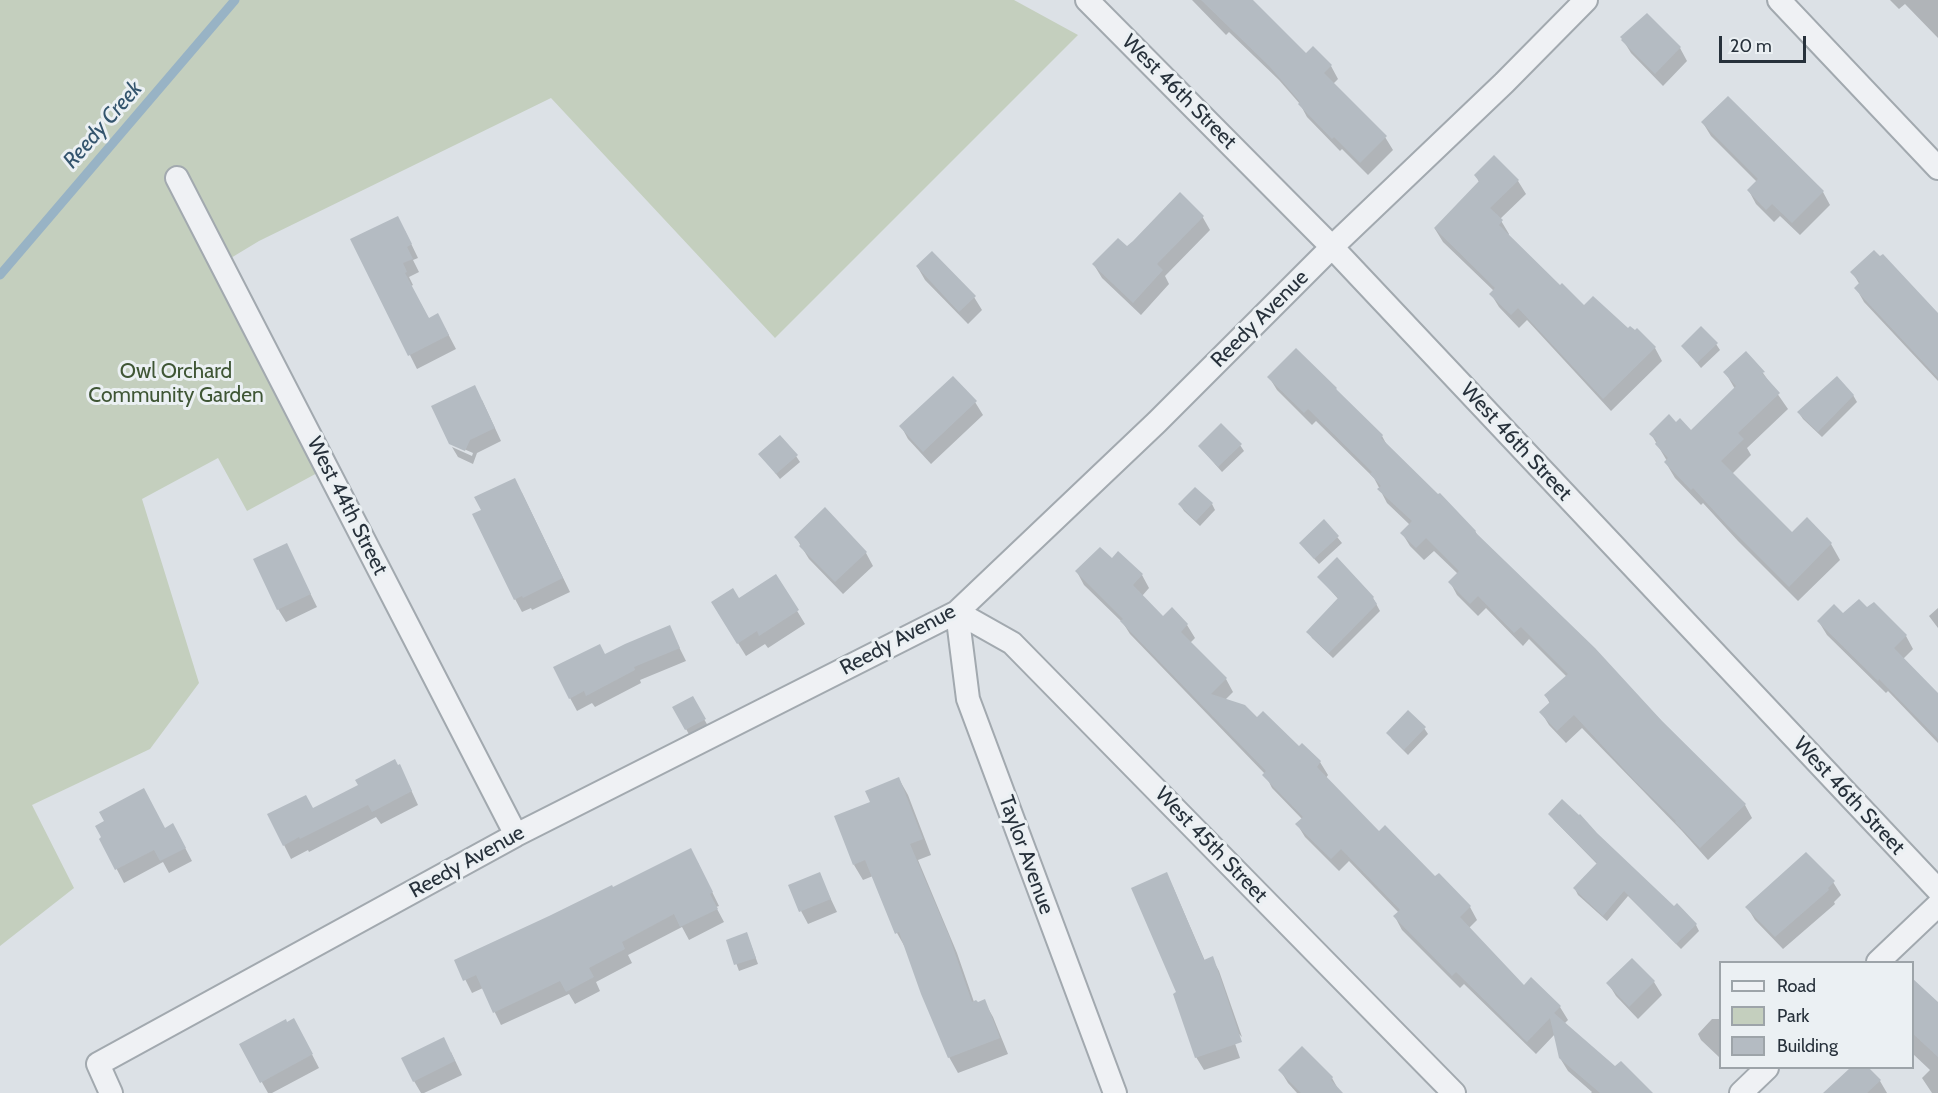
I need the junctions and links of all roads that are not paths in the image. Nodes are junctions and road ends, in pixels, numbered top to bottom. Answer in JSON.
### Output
{"nodes":[{"id":1,"x":1087,"y":0,"type":"edge"},
{"id":2,"x":1586,"y":0,"type":"edge"},
{"id":3,"x":1779,"y":0,"type":"edge"},
{"id":4,"x":1938,"y":168,"type":"edge"},
{"id":5,"x":177,"y":178,"type":"dead end"},
{"id":6,"x":1332,"y":247,"type":"junction"},
{"id":7,"x":957,"y":612,"type":"junction"},
{"id":8,"x":516,"y":835,"type":"junction"},
{"id":9,"x":1938,"y":890,"type":"edge"},
{"id":10,"x":1938,"y":906,"type":"edge"},
{"id":11,"x":1880,"y":961,"type":"edge"},
{"id":12,"x":1766,"y":1069,"type":"edge"},
{"id":13,"x":111,"y":1093,"type":"edge"},
{"id":14,"x":1115,"y":1093,"type":"edge"},
{"id":15,"x":1454,"y":1093,"type":"edge"},
{"id":16,"x":1741,"y":1093,"type":"edge"}],
"edges":[{"from":1,"to":6,"type":"street","name":"West 46th Street"},
{"from":2,"to":6,"type":"street","name":"Reedy Avenue"},
{"from":3,"to":4,"type":"street"},
{"from":5,"to":8,"type":"street","name":"West 44th Street"},
{"from":6,"to":7,"type":"street","name":"Reedy Avenue"},
{"from":6,"to":9,"type":"street","name":"West 46th Street"},
{"from":7,"to":8,"type":"street","name":"Reedy Avenue"},
{"from":7,"to":14,"type":"street","name":"Taylor Avenue"},
{"from":7,"to":15,"type":"street","name":"West 45th Street"},
{"from":8,"to":13,"type":"street","name":"Reedy Avenue"},
{"from":10,"to":11,"type":"street"},
{"from":12,"to":16,"type":"street"}]}
